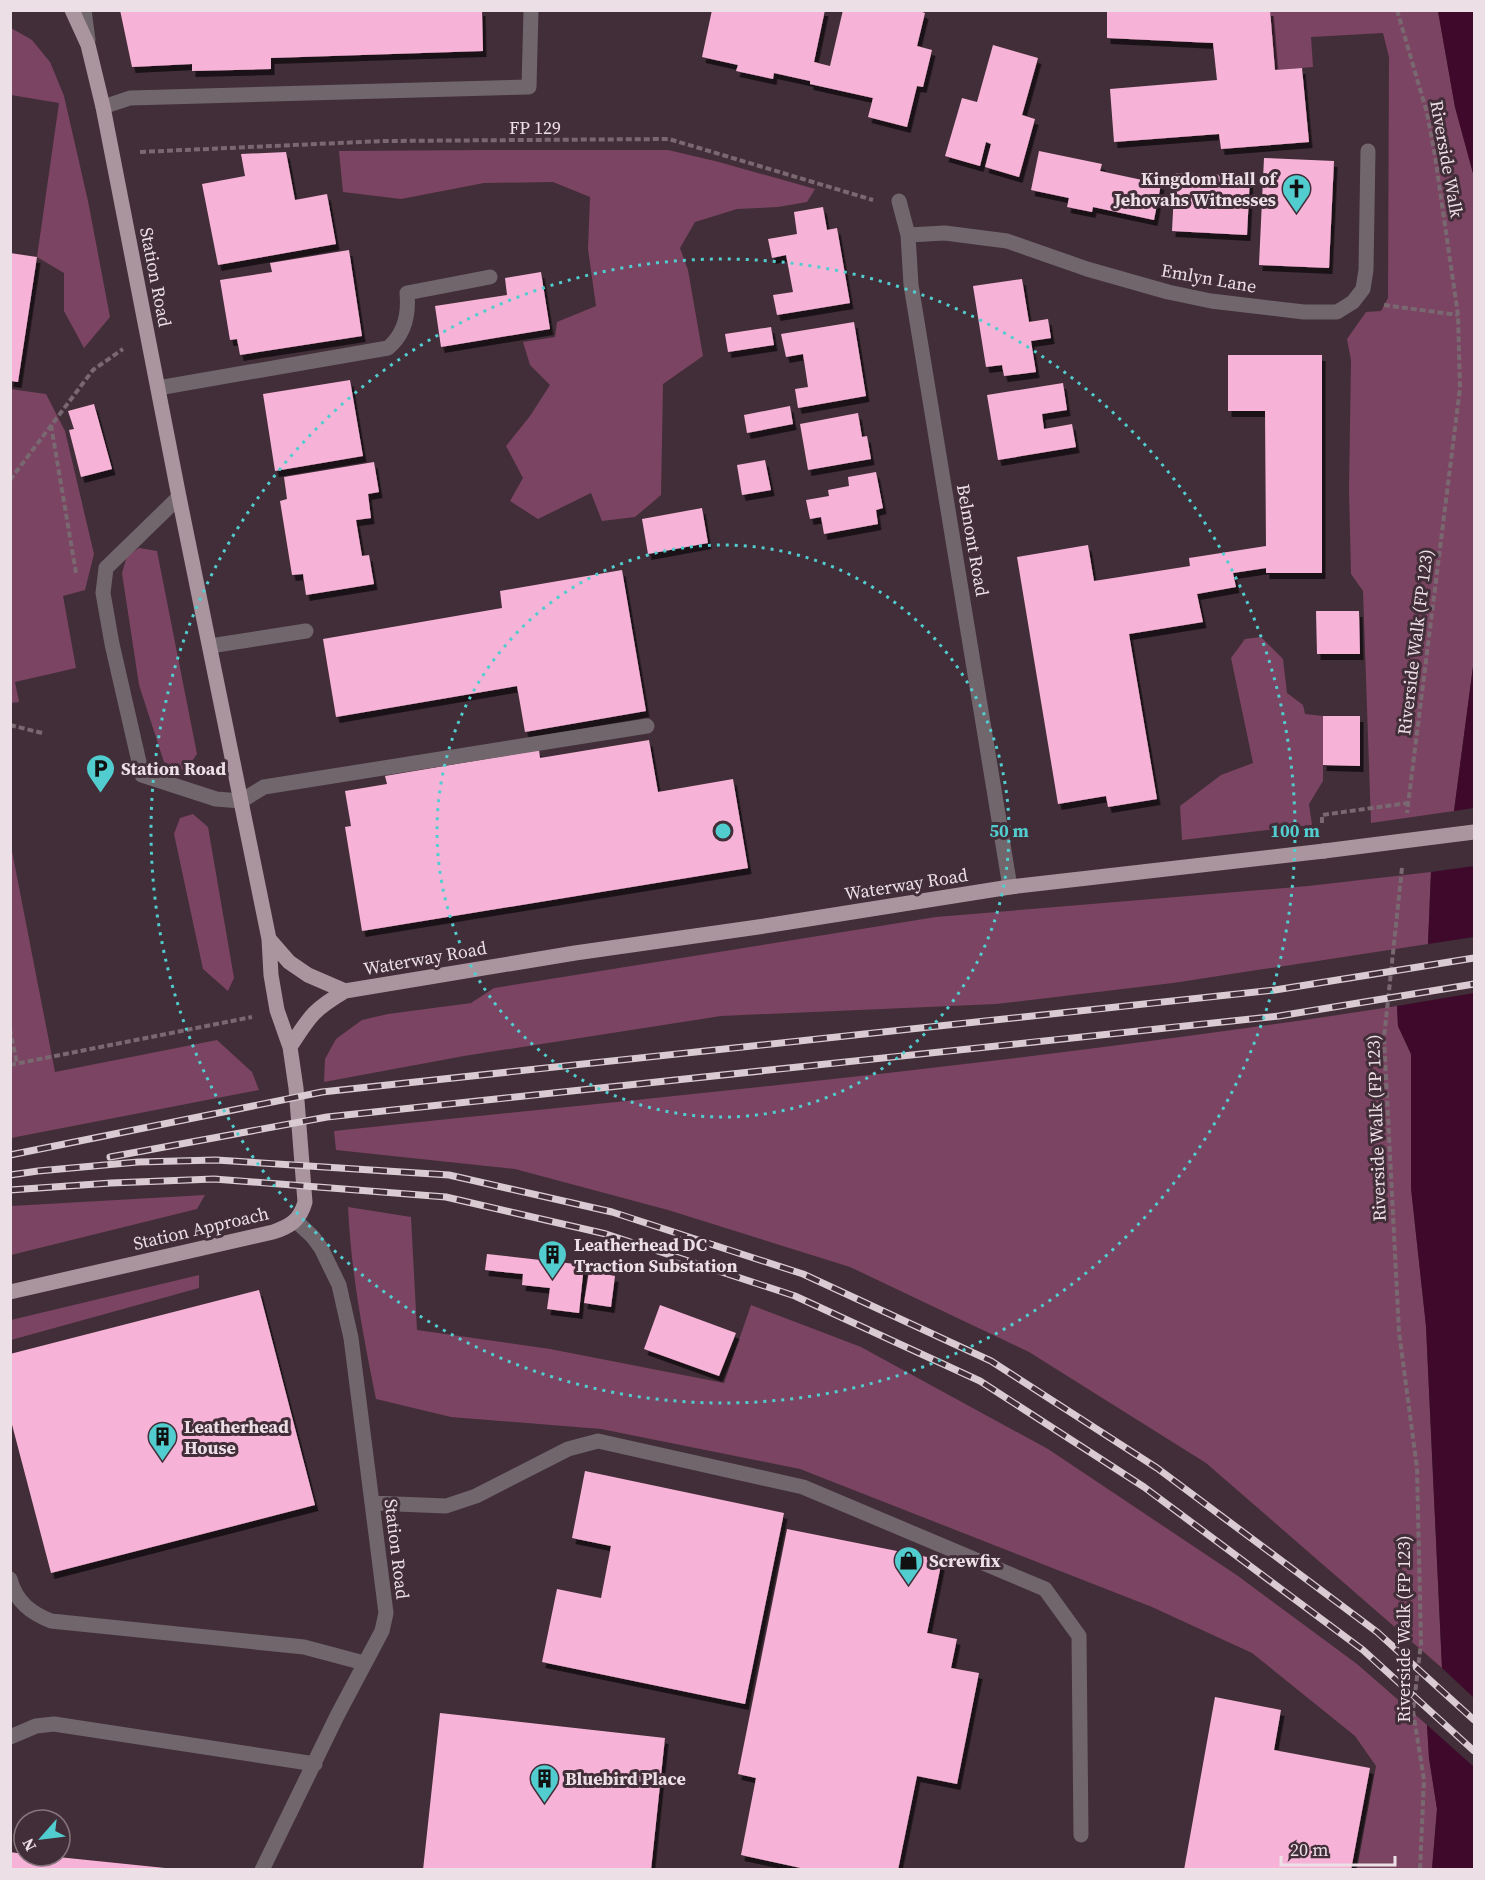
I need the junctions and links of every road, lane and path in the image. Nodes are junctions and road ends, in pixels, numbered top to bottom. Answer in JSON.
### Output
{"nodes":[{"id":1,"x":72,"y":10,"type":"edge"},
{"id":2,"x":84,"y":10,"type":"edge"},
{"id":3,"x":531,"y":10,"type":"edge"},
{"id":4,"x":1397,"y":10,"type":"edge"},
{"id":5,"x":88,"y":45,"type":"junction"},
{"id":6,"x":103,"y":107,"type":"junction"},
{"id":7,"x":1368,"y":151,"type":"dead end"},
{"id":8,"x":139,"y":153,"type":"dead end"},
{"id":9,"x":899,"y":201,"type":"dead end"},
{"id":10,"x":908,"y":235,"type":"junction"},
{"id":11,"x":490,"y":277,"type":"dead end"},
{"id":12,"x":1353,"y":302,"type":"junction"},
{"id":13,"x":1458,"y":315,"type":"junction"},
{"id":14,"x":126,"y":346,"type":"dead end"},
{"id":15,"x":158,"y":388,"type":"junction"},
{"id":16,"x":51,"y":425,"type":"junction"},
{"id":17,"x":10,"y":480,"type":"edge"},
{"id":18,"x":179,"y":497,"type":"junction"},
{"id":19,"x":76,"y":574,"type":"dead end"},
{"id":20,"x":306,"y":631,"type":"dead end"},
{"id":21,"x":210,"y":646,"type":"junction"},
{"id":22,"x":10,"y":725,"type":"edge"},
{"id":23,"x":647,"y":726,"type":"dead end"},
{"id":24,"x":42,"y":733,"type":"dead end"},
{"id":25,"x":241,"y":801,"type":"junction"},
{"id":26,"x":1408,"y":803,"type":"junction"},
{"id":27,"x":1407,"y":815,"type":"dead end"},
{"id":28,"x":1321,"y":830,"type":"dead end"},
{"id":29,"x":1474,"y":832,"type":"edge"},
{"id":30,"x":1402,"y":862,"type":"dead end"},
{"id":31,"x":1010,"y":887,"type":"junction"},
{"id":32,"x":269,"y":939,"type":"junction"},
{"id":33,"x":345,"y":991,"type":"junction"},
{"id":34,"x":253,"y":1016,"type":"dead end"},
{"id":35,"x":10,"y":1029,"type":"edge"},
{"id":36,"x":290,"y":1047,"type":"junction"},
{"id":37,"x":17,"y":1064,"type":"junction"},
{"id":38,"x":10,"y":1065,"type":"edge"},
{"id":39,"x":296,"y":1221,"type":"junction"},
{"id":40,"x":10,"y":1292,"type":"edge"},
{"id":41,"x":372,"y":1503,"type":"junction"},
{"id":42,"x":10,"y":1579,"type":"edge"},
{"id":43,"x":364,"y":1663,"type":"junction"},
{"id":44,"x":10,"y":1737,"type":"edge"},
{"id":45,"x":315,"y":1764,"type":"junction"},
{"id":46,"x":1082,"y":1835,"type":"dead end"},
{"id":47,"x":262,"y":1869,"type":"edge"},
{"id":48,"x":1420,"y":1869,"type":"edge"}],
"edges":[{"from":1,"to":5,"type":"main road","name":"Station Road"},
{"from":2,"to":5,"type":"street"},
{"from":3,"to":6,"type":"street"},
{"from":4,"to":13,"type":"path","name":"Riverside Walk"},
{"from":5,"to":6,"type":"main road","name":"Station Road"},
{"from":6,"to":15,"type":"main road","name":"Station Road"},
{"from":7,"to":12,"type":"street"},
{"from":8,"to":10,"type":"path","name":"FP 129"},
{"from":9,"to":10,"type":"street","name":"Belmont Road"},
{"from":10,"to":12,"type":"street","name":"Emlyn Lane"},
{"from":10,"to":31,"type":"street","name":"Belmont Road"},
{"from":11,"to":15,"type":"street"},
{"from":12,"to":13,"type":"path"},
{"from":13,"to":26,"type":"path","name":"Riverside Walk (FP 123)"},
{"from":14,"to":16,"type":"path"},
{"from":15,"to":18,"type":"main road","name":"Station Road"},
{"from":16,"to":17,"type":"path"},
{"from":16,"to":19,"type":"path"},
{"from":18,"to":21,"type":"main road","name":"Station Road"},
{"from":18,"to":25,"type":"street"},
{"from":20,"to":21,"type":"street"},
{"from":21,"to":25,"type":"main road","name":"Station Road"},
{"from":22,"to":24,"type":"path"},
{"from":23,"to":25,"type":"street"},
{"from":25,"to":32,"type":"main road","name":"Station Road"},
{"from":26,"to":27,"type":"path","name":"Riverside Walk (FP 123)"},
{"from":26,"to":28,"type":"path"},
{"from":29,"to":31,"type":"main road","name":"Waterway Road","bridge":true},
{"from":30,"to":48,"type":"path","name":"Riverside Walk (FP 123)"},
{"from":31,"to":33,"type":"main road","name":"Waterway Road"},
{"from":32,"to":33,"type":"main road","name":"Waterway Road"},
{"from":32,"to":36,"type":"main road","name":"Station Road"},
{"from":33,"to":36,"type":"main road","name":"Waterway Road"},
{"from":34,"to":37,"type":"path"},
{"from":35,"to":37,"type":"path"},
{"from":36,"to":39,"type":"main road","name":"Station Approach"},
{"from":37,"to":38,"type":"path"},
{"from":39,"to":40,"type":"main road","name":"Station Approach"},
{"from":39,"to":41,"type":"street","name":"Station Road"},
{"from":41,"to":43,"type":"street","name":"Station Road"},
{"from":41,"to":46,"type":"street"},
{"from":42,"to":43,"type":"street"},
{"from":43,"to":45,"type":"street","name":"Station Road"},
{"from":44,"to":45,"type":"street"},
{"from":45,"to":47,"type":"street","name":"Station Road"}]}
